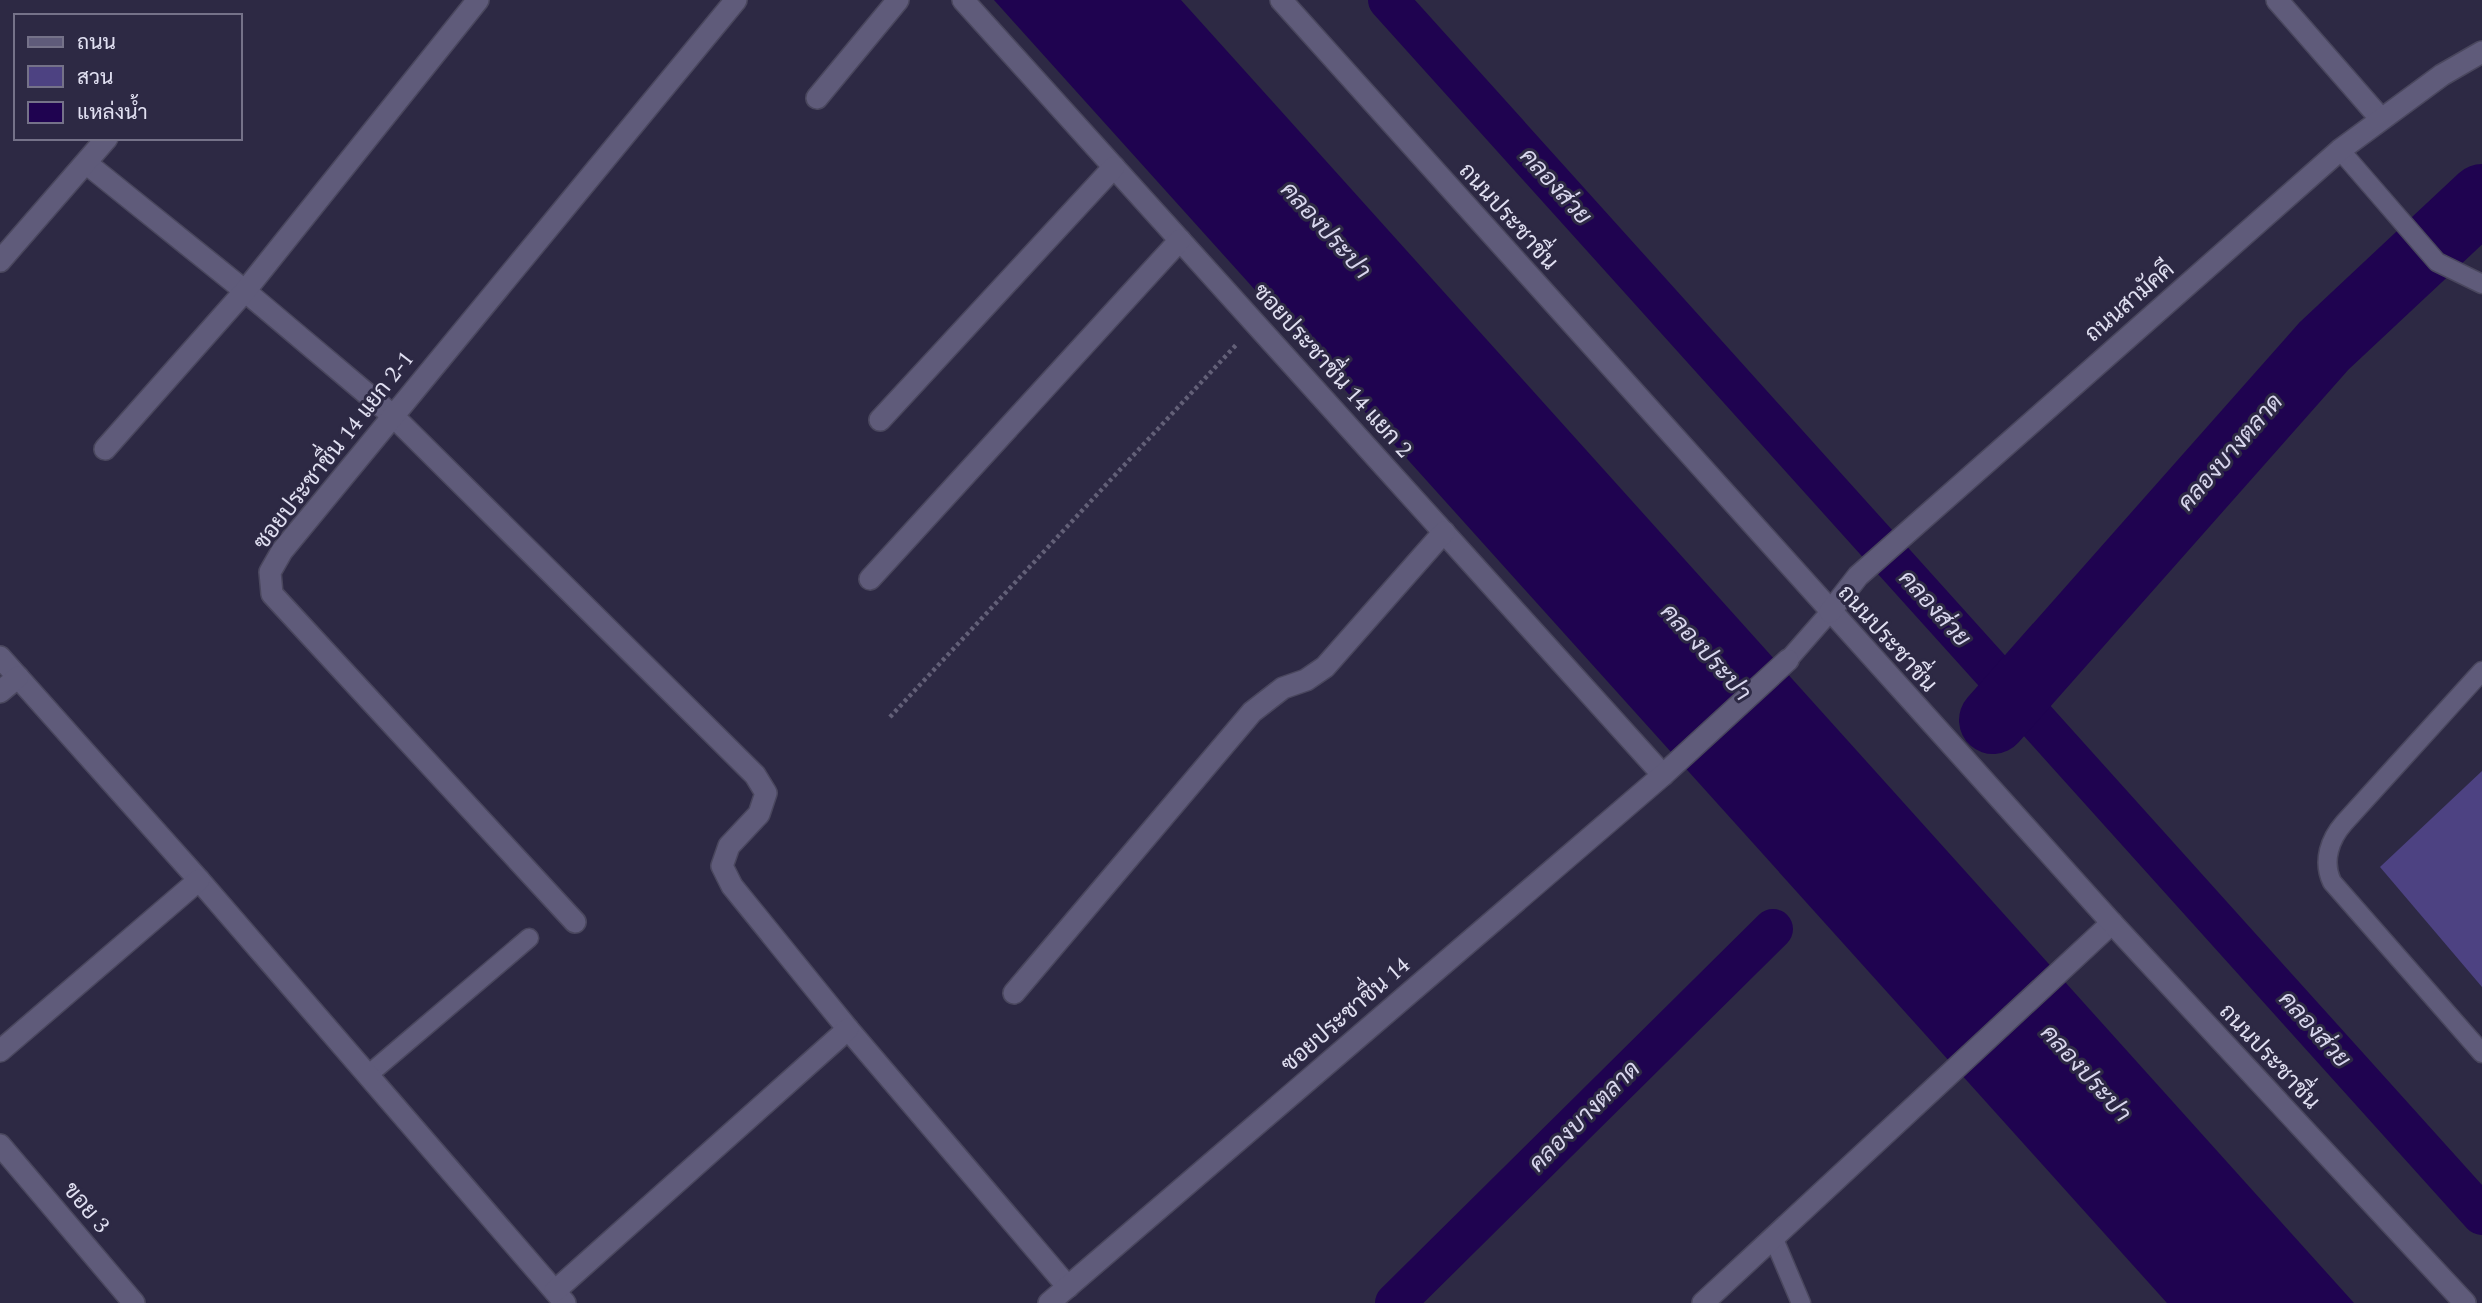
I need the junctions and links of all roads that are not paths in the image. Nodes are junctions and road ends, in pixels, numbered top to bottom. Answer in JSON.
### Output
{"nodes":[{"id":1,"x":478,"y":0,"type":"edge"},
{"id":2,"x":736,"y":0,"type":"edge"},
{"id":3,"x":898,"y":0,"type":"edge"},
{"id":4,"x":963,"y":0,"type":"edge"},
{"id":5,"x":1281,"y":0,"type":"edge"},
{"id":6,"x":2277,"y":0,"type":"edge"},
{"id":7,"x":2482,"y":52,"type":"edge"},
{"id":8,"x":817,"y":98,"type":"dead end"},
{"id":9,"x":2381,"y":119,"type":"junction"},
{"id":10,"x":105,"y":140,"type":"edge"},
{"id":11,"x":2340,"y":150,"type":"junction"},
{"id":12,"x":86,"y":163,"type":"junction"},
{"id":13,"x":1114,"y":167,"type":"junction"},
{"id":14,"x":1180,"y":240,"type":"junction"},
{"id":15,"x":0,"y":261,"type":"edge"},
{"id":16,"x":2482,"y":284,"type":"edge"},
{"id":17,"x":245,"y":291,"type":"junction"},
{"id":18,"x":392,"y":415,"type":"junction"},
{"id":19,"x":880,"y":420,"type":"dead end"},
{"id":20,"x":105,"y":449,"type":"dead end"},
{"id":21,"x":1444,"y":532,"type":"junction"},
{"id":22,"x":870,"y":579,"type":"dead end"},
{"id":23,"x":1830,"y":612,"type":"junction"},
{"id":24,"x":0,"y":657,"type":"edge"},
{"id":25,"x":1788,"y":660,"type":"joint"},
{"id":26,"x":2482,"y":671,"type":"edge"},
{"id":27,"x":18,"y":677,"type":"junction"},
{"id":28,"x":0,"y":692,"type":"edge"},
{"id":29,"x":1669,"y":770,"type":"junction"},
{"id":30,"x":200,"y":880,"type":"junction"},
{"id":31,"x":575,"y":922,"type":"dead end"},
{"id":32,"x":2112,"y":923,"type":"junction"},
{"id":33,"x":529,"y":938,"type":"dead end"},
{"id":34,"x":1014,"y":993,"type":"dead end"},
{"id":35,"x":848,"y":1029,"type":"junction"},
{"id":36,"x":0,"y":1051,"type":"edge"},
{"id":37,"x":2482,"y":1053,"type":"edge"},
{"id":38,"x":368,"y":1075,"type":"junction"},
{"id":39,"x":0,"y":1145,"type":"edge"},
{"id":40,"x":1773,"y":1237,"type":"junction"},
{"id":41,"x":1068,"y":1287,"type":"junction"},
{"id":42,"x":560,"y":1297,"type":"edge"},
{"id":43,"x":134,"y":1303,"type":"edge"},
{"id":44,"x":1049,"y":1303,"type":"edge"},
{"id":45,"x":1703,"y":1303,"type":"edge"},
{"id":46,"x":1801,"y":1303,"type":"edge"},
{"id":47,"x":2465,"y":1303,"type":"edge"}],
"edges":[{"from":1,"to":17,"type":"street"},
{"from":2,"to":18,"type":"street","name":"ซอยประชาชื่น 14 แยก 2-1"},
{"from":3,"to":8,"type":"street"},
{"from":4,"to":13,"type":"street","name":"ซอยประชาชื่น 14 แยก 2"},
{"from":5,"to":23,"type":"street","name":"ถนนประชาชื่น"},
{"from":6,"to":9,"type":"street"},
{"from":7,"to":9,"type":"street","name":"ถนนสามัคคี"},
{"from":9,"to":11,"type":"street","name":"ถนนสามัคคี"},
{"from":10,"to":12,"type":"street"},
{"from":11,"to":16,"type":"lane"},
{"from":11,"to":23,"type":"street","name":"ถนนสามัคคี"},
{"from":12,"to":15,"type":"street"},
{"from":12,"to":17,"type":"street"},
{"from":13,"to":14,"type":"street","name":"ซอยประชาชื่น 14 แยก 2"},
{"from":13,"to":19,"type":"street"},
{"from":14,"to":21,"type":"street","name":"ซอยประชาชื่น 14 แยก 2"},
{"from":14,"to":22,"type":"street"},
{"from":17,"to":18,"type":"street"},
{"from":17,"to":20,"type":"street"},
{"from":18,"to":31,"type":"street","name":"ซอยประชาชื่น 14 แยก 2-1"},
{"from":18,"to":35,"type":"street"},
{"from":21,"to":29,"type":"street","name":"ซอยประชาชื่น 14 แยก 2"},
{"from":21,"to":34,"type":"street"},
{"from":23,"to":25,"type":"lane"},
{"from":23,"to":32,"type":"street","name":"ถนนประชาชื่น"},
{"from":24,"to":27,"type":"street"},
{"from":25,"to":29,"type":"street","name":"ซอยประชาชื่น 14"},
{"from":26,"to":37,"type":"lane"},
{"from":27,"to":28,"type":"street"},
{"from":27,"to":30,"type":"street"},
{"from":29,"to":41,"type":"street","name":"ซอยประชาชื่น 14"},
{"from":30,"to":36,"type":"street"},
{"from":30,"to":38,"type":"street"},
{"from":32,"to":40,"type":"street"},
{"from":32,"to":47,"type":"street","name":"ถนนประชาชื่น"},
{"from":33,"to":38,"type":"lane"},
{"from":35,"to":41,"type":"street"},
{"from":35,"to":42,"type":"street"},
{"from":38,"to":42,"type":"street"},
{"from":39,"to":43,"type":"street","name":"ขอย 3"},
{"from":40,"to":45,"type":"street"},
{"from":40,"to":46,"type":"lane"},
{"from":41,"to":44,"type":"street","name":"ซอยประชาชื่น 14"}]}
